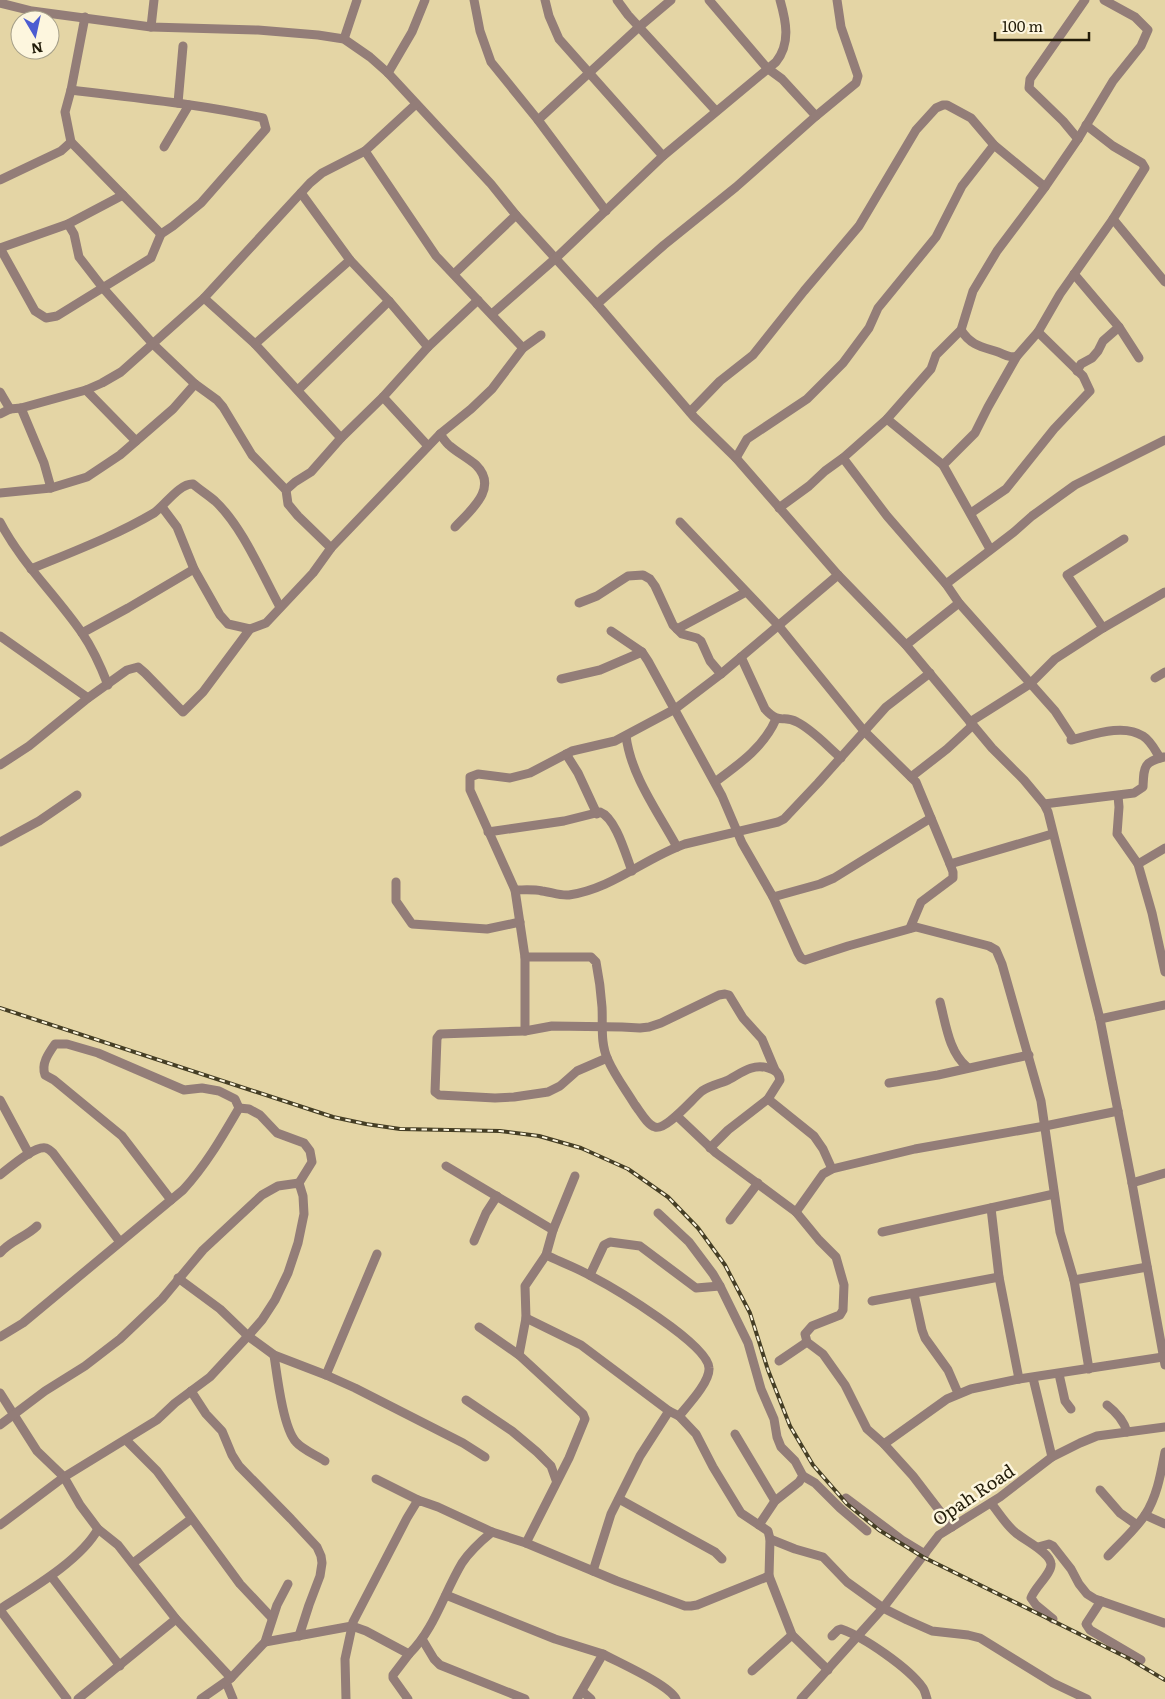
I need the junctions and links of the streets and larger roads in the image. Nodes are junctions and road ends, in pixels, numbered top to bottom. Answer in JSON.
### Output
{"nodes":[{"id":1,"x":154,"y":0,"type":"edge"},
{"id":2,"x":357,"y":0,"type":"edge"},
{"id":3,"x":425,"y":0,"type":"edge"},
{"id":4,"x":474,"y":0,"type":"edge"},
{"id":5,"x":545,"y":0,"type":"edge"},
{"id":6,"x":617,"y":0,"type":"edge"},
{"id":7,"x":671,"y":0,"type":"edge"},
{"id":8,"x":709,"y":0,"type":"edge"},
{"id":9,"x":780,"y":0,"type":"edge"},
{"id":10,"x":837,"y":0,"type":"edge"},
{"id":11,"x":1085,"y":0,"type":"edge"},
{"id":12,"x":1104,"y":0,"type":"edge"},
{"id":13,"x":0,"y":4,"type":"edge"},
{"id":14,"x":85,"y":17,"type":"junction"},
{"id":15,"x":151,"y":27,"type":"junction"},
{"id":16,"x":639,"y":27,"type":"junction"},
{"id":17,"x":344,"y":39,"type":"junction"},
{"id":18,"x":183,"y":46,"type":"dead end"},
{"id":19,"x":767,"y":68,"type":"junction"},
{"id":20,"x":589,"y":72,"type":"junction"},
{"id":21,"x":388,"y":74,"type":"junction"},
{"id":22,"x":72,"y":90,"type":"junction"},
{"id":23,"x":178,"y":103,"type":"junction"},
{"id":24,"x":416,"y":104,"type":"junction"},
{"id":25,"x":189,"y":105,"type":"junction"},
{"id":26,"x":716,"y":111,"type":"junction"},
{"id":27,"x":816,"y":116,"type":"junction"},
{"id":28,"x":538,"y":120,"type":"junction"},
{"id":29,"x":1086,"y":125,"type":"junction"},
{"id":30,"x":1078,"y":139,"type":"junction"},
{"id":31,"x":71,"y":142,"type":"junction"},
{"id":32,"x":994,"y":145,"type":"junction"},
{"id":33,"x":164,"y":147,"type":"dead end"},
{"id":34,"x":365,"y":151,"type":"junction"},
{"id":35,"x":662,"y":156,"type":"junction"},
{"id":36,"x":0,"y":180,"type":"edge"},
{"id":37,"x":1045,"y":187,"type":"junction"},
{"id":38,"x":301,"y":193,"type":"junction"},
{"id":39,"x":123,"y":195,"type":"junction"},
{"id":40,"x":606,"y":211,"type":"junction"},
{"id":41,"x":516,"y":215,"type":"junction"},
{"id":42,"x":1113,"y":219,"type":"junction"},
{"id":43,"x":68,"y":224,"type":"junction"},
{"id":44,"x":161,"y":234,"type":"junction"},
{"id":45,"x":0,"y":248,"type":"edge"},
{"id":46,"x":556,"y":258,"type":"junction"},
{"id":47,"x":350,"y":260,"type":"junction"},
{"id":48,"x":454,"y":274,"type":"junction"},
{"id":49,"x":1074,"y":274,"type":"junction"},
{"id":50,"x":1165,"y":282,"type":"edge"},
{"id":51,"x":102,"y":288,"type":"junction"},
{"id":52,"x":204,"y":298,"type":"junction"},
{"id":53,"x":478,"y":300,"type":"junction"},
{"id":54,"x":389,"y":301,"type":"junction"},
{"id":55,"x":598,"y":304,"type":"junction"},
{"id":56,"x":492,"y":314,"type":"junction"},
{"id":57,"x":1119,"y":327,"type":"junction"},
{"id":58,"x":962,"y":330,"type":"junction"},
{"id":59,"x":1038,"y":332,"type":"junction"},
{"id":60,"x":541,"y":334,"type":"dead end"},
{"id":61,"x":153,"y":344,"type":"junction"},
{"id":62,"x":255,"y":344,"type":"junction"},
{"id":63,"x":428,"y":347,"type":"junction"},
{"id":64,"x":523,"y":348,"type":"junction"},
{"id":65,"x":1017,"y":356,"type":"junction"},
{"id":66,"x":1139,"y":358,"type":"dead end"},
{"id":67,"x":1077,"y":371,"type":"junction"},
{"id":68,"x":195,"y":384,"type":"junction"},
{"id":69,"x":86,"y":390,"type":"junction"},
{"id":70,"x":298,"y":390,"type":"junction"},
{"id":71,"x":0,"y":392,"type":"edge"},
{"id":72,"x":383,"y":397,"type":"junction"},
{"id":73,"x":10,"y":408,"type":"junction"},
{"id":74,"x":21,"y":408,"type":"junction"},
{"id":75,"x":690,"y":412,"type":"junction"},
{"id":76,"x":0,"y":414,"type":"edge"},
{"id":77,"x":887,"y":419,"type":"junction"},
{"id":78,"x":440,"y":434,"type":"junction"},
{"id":79,"x":341,"y":438,"type":"junction"},
{"id":80,"x":1165,"y":440,"type":"edge"},
{"id":81,"x":136,"y":441,"type":"junction"},
{"id":82,"x":428,"y":446,"type":"junction"},
{"id":83,"x":736,"y":458,"type":"junction"},
{"id":84,"x":843,"y":458,"type":"junction"},
{"id":85,"x":944,"y":465,"type":"junction"},
{"id":86,"x":51,"y":488,"type":"junction"},
{"id":87,"x":286,"y":490,"type":"junction"},
{"id":88,"x":0,"y":493,"type":"edge"},
{"id":89,"x":162,"y":507,"type":"junction"},
{"id":90,"x":779,"y":508,"type":"junction"},
{"id":91,"x":971,"y":513,"type":"junction"},
{"id":92,"x":0,"y":522,"type":"edge"},
{"id":93,"x":680,"y":522,"type":"dead end"},
{"id":94,"x":455,"y":527,"type":"dead end"},
{"id":95,"x":1124,"y":539,"type":"dead end"},
{"id":96,"x":331,"y":548,"type":"junction"},
{"id":97,"x":990,"y":549,"type":"junction"},
{"id":98,"x":30,"y":569,"type":"junction"},
{"id":99,"x":194,"y":569,"type":"junction"},
{"id":100,"x":838,"y":575,"type":"junction"},
{"id":101,"x":946,"y":584,"type":"junction"},
{"id":102,"x":746,"y":592,"type":"junction"},
{"id":103,"x":1165,"y":592,"type":"edge"},
{"id":104,"x":579,"y":603,"type":"dead end"},
{"id":105,"x":959,"y":603,"type":"junction"},
{"id":106,"x":280,"y":607,"type":"junction"},
{"id":107,"x":778,"y":625,"type":"junction"},
{"id":108,"x":1103,"y":628,"type":"junction"},
{"id":109,"x":250,"y":629,"type":"junction"},
{"id":110,"x":677,"y":630,"type":"junction"},
{"id":111,"x":611,"y":631,"type":"dead end"},
{"id":112,"x":82,"y":633,"type":"junction"},
{"id":113,"x":0,"y":636,"type":"edge"},
{"id":114,"x":906,"y":645,"type":"junction"},
{"id":115,"x":642,"y":652,"type":"junction"},
{"id":116,"x":741,"y":657,"type":"junction"},
{"id":117,"x":1165,"y":672,"type":"edge"},
{"id":118,"x":930,"y":673,"type":"junction"},
{"id":119,"x":721,"y":674,"type":"junction"},
{"id":120,"x":1155,"y":678,"type":"dead end"},
{"id":121,"x":561,"y":679,"type":"dead end"},
{"id":122,"x":1030,"y":684,"type":"junction"},
{"id":123,"x":108,"y":685,"type":"junction"},
{"id":124,"x":88,"y":698,"type":"junction"},
{"id":125,"x":675,"y":709,"type":"junction"},
{"id":126,"x":776,"y":719,"type":"junction"},
{"id":127,"x":972,"y":724,"type":"junction"},
{"id":128,"x":864,"y":731,"type":"junction"},
{"id":129,"x":626,"y":736,"type":"junction"},
{"id":130,"x":566,"y":754,"type":"junction"},
{"id":131,"x":1163,"y":757,"type":"edge"},
{"id":132,"x":841,"y":758,"type":"junction"},
{"id":133,"x":1,"y":761,"type":"edge"},
{"id":134,"x":911,"y":777,"type":"junction"},
{"id":135,"x":715,"y":782,"type":"junction"},
{"id":136,"x":77,"y":795,"type":"dead end"},
{"id":137,"x":1118,"y":796,"type":"junction"},
{"id":138,"x":1044,"y":804,"type":"junction"},
{"id":139,"x":597,"y":814,"type":"junction"},
{"id":140,"x":931,"y":818,"type":"junction"},
{"id":141,"x":488,"y":832,"type":"junction"},
{"id":142,"x":737,"y":833,"type":"junction"},
{"id":143,"x":1052,"y":834,"type":"junction"},
{"id":144,"x":0,"y":842,"type":"edge"},
{"id":145,"x":677,"y":847,"type":"junction"},
{"id":146,"x":1165,"y":848,"type":"edge"},
{"id":147,"x":950,"y":864,"type":"junction"},
{"id":148,"x":1138,"y":864,"type":"junction"},
{"id":149,"x":632,"y":871,"type":"junction"},
{"id":150,"x":396,"y":882,"type":"dead end"},
{"id":151,"x":515,"y":890,"type":"junction"},
{"id":152,"x":773,"y":897,"type":"junction"},
{"id":153,"x":520,"y":922,"type":"junction"},
{"id":154,"x":910,"y":928,"type":"junction"},
{"id":155,"x":525,"y":957,"type":"junction"},
{"id":156,"x":1165,"y":972,"type":"edge"},
{"id":157,"x":940,"y":1002,"type":"dead end"},
{"id":158,"x":1165,"y":1005,"type":"edge"},
{"id":159,"x":1100,"y":1019,"type":"junction"},
{"id":160,"x":602,"y":1026,"type":"junction"},
{"id":161,"x":526,"y":1031,"type":"junction"},
{"id":162,"x":1029,"y":1055,"type":"junction"},
{"id":163,"x":607,"y":1058,"type":"junction"},
{"id":164,"x":967,"y":1068,"type":"junction"},
{"id":165,"x":775,"y":1070,"type":"junction"},
{"id":166,"x":889,"y":1083,"type":"dead end"},
{"id":167,"x":768,"y":1099,"type":"junction"},
{"id":168,"x":0,"y":1100,"type":"edge"},
{"id":169,"x":240,"y":1108,"type":"junction"},
{"id":170,"x":1118,"y":1111,"type":"junction"},
{"id":171,"x":677,"y":1116,"type":"junction"},
{"id":172,"x":1045,"y":1126,"type":"junction"},
{"id":173,"x":710,"y":1148,"type":"junction"},
{"id":174,"x":29,"y":1154,"type":"junction"},
{"id":175,"x":446,"y":1166,"type":"dead end"},
{"id":176,"x":832,"y":1169,"type":"junction"},
{"id":177,"x":1165,"y":1173,"type":"edge"},
{"id":178,"x":0,"y":1175,"type":"edge"},
{"id":179,"x":575,"y":1176,"type":"dead end"},
{"id":180,"x":299,"y":1182,"type":"junction"},
{"id":181,"x":1132,"y":1182,"type":"junction"},
{"id":182,"x":758,"y":1183,"type":"junction"},
{"id":183,"x":1054,"y":1194,"type":"junction"},
{"id":184,"x":497,"y":1196,"type":"junction"},
{"id":185,"x":171,"y":1200,"type":"junction"},
{"id":186,"x":991,"y":1208,"type":"junction"},
{"id":187,"x":796,"y":1212,"type":"junction"},
{"id":188,"x":658,"y":1213,"type":"dead end"},
{"id":189,"x":730,"y":1220,"type":"dead end"},
{"id":190,"x":37,"y":1226,"type":"dead end"},
{"id":191,"x":553,"y":1230,"type":"junction"},
{"id":192,"x":882,"y":1232,"type":"dead end"},
{"id":193,"x":474,"y":1241,"type":"dead end"},
{"id":194,"x":120,"y":1242,"type":"junction"},
{"id":195,"x":0,"y":1252,"type":"edge"},
{"id":196,"x":377,"y":1254,"type":"dead end"},
{"id":197,"x":546,"y":1255,"type":"junction"},
{"id":198,"x":1147,"y":1267,"type":"junction"},
{"id":199,"x":590,"y":1275,"type":"junction"},
{"id":200,"x":999,"y":1277,"type":"junction"},
{"id":201,"x":178,"y":1278,"type":"junction"},
{"id":202,"x":1074,"y":1280,"type":"junction"},
{"id":203,"x":720,"y":1286,"type":"junction"},
{"id":204,"x":914,"y":1294,"type":"junction"},
{"id":205,"x":872,"y":1302,"type":"dead end"},
{"id":206,"x":526,"y":1318,"type":"junction"},
{"id":207,"x":478,"y":1327,"type":"dead end"},
{"id":208,"x":0,"y":1336,"type":"edge"},
{"id":209,"x":248,"y":1336,"type":"junction"},
{"id":210,"x":808,"y":1342,"type":"junction"},
{"id":211,"x":274,"y":1355,"type":"junction"},
{"id":212,"x":519,"y":1356,"type":"junction"},
{"id":213,"x":779,"y":1361,"type":"dead end"},
{"id":214,"x":1164,"y":1361,"type":"edge"},
{"id":215,"x":1089,"y":1368,"type":"junction"},
{"id":216,"x":1059,"y":1374,"type":"junction"},
{"id":217,"x":326,"y":1375,"type":"junction"},
{"id":218,"x":1033,"y":1378,"type":"junction"},
{"id":219,"x":1019,"y":1379,"type":"junction"},
{"id":220,"x":191,"y":1391,"type":"junction"},
{"id":221,"x":0,"y":1393,"type":"edge"},
{"id":222,"x":958,"y":1393,"type":"junction"},
{"id":223,"x":466,"y":1400,"type":"dead end"},
{"id":224,"x":1107,"y":1405,"type":"dead end"},
{"id":225,"x":1071,"y":1409,"type":"dead end"},
{"id":226,"x":669,"y":1411,"type":"junction"},
{"id":227,"x":13,"y":1415,"type":"junction"},
{"id":228,"x":679,"y":1416,"type":"junction"},
{"id":229,"x":0,"y":1425,"type":"edge"},
{"id":230,"x":1165,"y":1427,"type":"edge"},
{"id":231,"x":1127,"y":1432,"type":"junction"},
{"id":232,"x":735,"y":1434,"type":"dead end"},
{"id":233,"x":126,"y":1440,"type":"junction"},
{"id":234,"x":884,"y":1444,"type":"junction"},
{"id":235,"x":1165,"y":1455,"type":"edge"},
{"id":236,"x":485,"y":1457,"type":"dead end"},
{"id":237,"x":1052,"y":1457,"type":"junction"},
{"id":238,"x":325,"y":1461,"type":"dead end"},
{"id":239,"x":802,"y":1476,"type":"junction"},
{"id":240,"x":64,"y":1477,"type":"junction"},
{"id":241,"x":376,"y":1479,"type":"dead end"},
{"id":242,"x":556,"y":1480,"type":"junction"},
{"id":243,"x":1100,"y":1490,"type":"dead end"},
{"id":244,"x":846,"y":1498,"type":"dead end"},
{"id":245,"x":619,"y":1499,"type":"junction"},
{"id":246,"x":418,"y":1500,"type":"junction"},
{"id":247,"x":775,"y":1501,"type":"junction"},
{"id":248,"x":991,"y":1503,"type":"junction"},
{"id":249,"x":1145,"y":1515,"type":"junction"},
{"id":250,"x":191,"y":1519,"type":"junction"},
{"id":251,"x":1165,"y":1524,"type":"edge"},
{"id":252,"x":0,"y":1525,"type":"edge"},
{"id":253,"x":759,"y":1525,"type":"junction"},
{"id":254,"x":1137,"y":1525,"type":"junction"},
{"id":255,"x":952,"y":1527,"type":"junction"},
{"id":256,"x":98,"y":1529,"type":"junction"},
{"id":257,"x":867,"y":1531,"type":"dead end"},
{"id":258,"x":492,"y":1532,"type":"junction"},
{"id":259,"x":770,"y":1539,"type":"junction"},
{"id":260,"x":526,"y":1543,"type":"junction"},
{"id":261,"x":1038,"y":1547,"type":"junction"},
{"id":262,"x":925,"y":1554,"type":"junction"},
{"id":263,"x":1108,"y":1556,"type":"dead end"},
{"id":264,"x":722,"y":1559,"type":"dead end"},
{"id":265,"x":133,"y":1563,"type":"junction"},
{"id":266,"x":593,"y":1571,"type":"junction"},
{"id":267,"x":52,"y":1576,"type":"junction"},
{"id":268,"x":769,"y":1576,"type":"junction"},
{"id":269,"x":288,"y":1584,"type":"dead end"},
{"id":270,"x":446,"y":1596,"type":"junction"},
{"id":271,"x":1101,"y":1601,"type":"junction"},
{"id":272,"x":883,"y":1608,"type":"junction"},
{"id":273,"x":0,"y":1610,"type":"edge"},
{"id":274,"x":272,"y":1618,"type":"junction"},
{"id":275,"x":176,"y":1619,"type":"junction"},
{"id":276,"x":1053,"y":1619,"type":"dead end"},
{"id":277,"x":1164,"y":1623,"type":"edge"},
{"id":278,"x":352,"y":1626,"type":"junction"},
{"id":279,"x":792,"y":1635,"type":"junction"},
{"id":280,"x":299,"y":1636,"type":"junction"},
{"id":281,"x":832,"y":1636,"type":"dead end"},
{"id":282,"x":858,"y":1638,"type":"junction"},
{"id":283,"x":422,"y":1639,"type":"junction"},
{"id":284,"x":265,"y":1642,"type":"junction"},
{"id":285,"x":409,"y":1654,"type":"junction"},
{"id":286,"x":603,"y":1654,"type":"junction"},
{"id":287,"x":1141,"y":1660,"type":"dead end"},
{"id":288,"x":120,"y":1666,"type":"junction"},
{"id":289,"x":828,"y":1670,"type":"junction"},
{"id":290,"x":752,"y":1671,"type":"dead end"},
{"id":291,"x":228,"y":1680,"type":"junction"},
{"id":292,"x":580,"y":1695,"type":"edge"},
{"id":293,"x":67,"y":1699,"type":"edge"},
{"id":294,"x":78,"y":1699,"type":"edge"},
{"id":295,"x":201,"y":1699,"type":"edge"},
{"id":296,"x":233,"y":1699,"type":"edge"},
{"id":297,"x":346,"y":1699,"type":"edge"},
{"id":298,"x":408,"y":1699,"type":"edge"},
{"id":299,"x":525,"y":1699,"type":"edge"},
{"id":300,"x":592,"y":1699,"type":"edge"},
{"id":301,"x":676,"y":1699,"type":"edge"},
{"id":302,"x":801,"y":1699,"type":"edge"},
{"id":303,"x":927,"y":1699,"type":"edge"},
{"id":304,"x":1087,"y":1699,"type":"edge"}],
"edges":[{"from":1,"to":15,"type":"street"},
{"from":2,"to":17,"type":"street"},
{"from":3,"to":21,"type":"street"},
{"from":4,"to":28,"type":"street"},
{"from":5,"to":20,"type":"street"},
{"from":6,"to":16,"type":"street"},
{"from":7,"to":16,"type":"street"},
{"from":8,"to":19,"type":"street"},
{"from":9,"to":19,"type":"street"},
{"from":10,"to":27,"type":"street"},
{"from":11,"to":30,"type":"street"},
{"from":12,"to":29,"type":"street"},
{"from":13,"to":14,"type":"street"},
{"from":14,"to":15,"type":"street"},
{"from":14,"to":22,"type":"street"},
{"from":15,"to":17,"type":"street"},
{"from":16,"to":20,"type":"street"},
{"from":16,"to":26,"type":"street"},
{"from":17,"to":21,"type":"street"},
{"from":18,"to":23,"type":"street"},
{"from":19,"to":26,"type":"street"},
{"from":19,"to":27,"type":"street"},
{"from":20,"to":28,"type":"street"},
{"from":20,"to":35,"type":"street"},
{"from":21,"to":24,"type":"street"},
{"from":22,"to":23,"type":"street"},
{"from":22,"to":31,"type":"street"},
{"from":23,"to":25,"type":"street"},
{"from":24,"to":34,"type":"street"},
{"from":24,"to":41,"type":"street"},
{"from":25,"to":33,"type":"street"},
{"from":25,"to":44,"type":"street"},
{"from":26,"to":35,"type":"street"},
{"from":27,"to":55,"type":"street"},
{"from":28,"to":40,"type":"street"},
{"from":29,"to":30,"type":"street"},
{"from":29,"to":42,"type":"street"},
{"from":30,"to":37,"type":"street"},
{"from":31,"to":36,"type":"street"},
{"from":31,"to":39,"type":"street"},
{"from":32,"to":37,"type":"street"},
{"from":32,"to":75,"type":"street"},
{"from":32,"to":83,"type":"street"},
{"from":34,"to":38,"type":"street"},
{"from":34,"to":48,"type":"street"},
{"from":35,"to":40,"type":"street"},
{"from":37,"to":58,"type":"street"},
{"from":38,"to":47,"type":"street"},
{"from":38,"to":52,"type":"street"},
{"from":39,"to":43,"type":"street"},
{"from":39,"to":44,"type":"street"},
{"from":40,"to":46,"type":"street"},
{"from":41,"to":46,"type":"street"},
{"from":41,"to":48,"type":"street"},
{"from":42,"to":49,"type":"street"},
{"from":42,"to":50,"type":"street"},
{"from":43,"to":45,"type":"street"},
{"from":43,"to":51,"type":"street"},
{"from":44,"to":51,"type":"street"},
{"from":45,"to":51,"type":"street"},
{"from":46,"to":55,"type":"street"},
{"from":46,"to":56,"type":"street"},
{"from":47,"to":54,"type":"street"},
{"from":47,"to":62,"type":"street"},
{"from":48,"to":53,"type":"street"},
{"from":49,"to":57,"type":"street"},
{"from":49,"to":59,"type":"street"},
{"from":51,"to":61,"type":"street"},
{"from":52,"to":61,"type":"street"},
{"from":52,"to":62,"type":"street"},
{"from":53,"to":56,"type":"street"},
{"from":53,"to":63,"type":"street"},
{"from":54,"to":63,"type":"street"},
{"from":54,"to":70,"type":"street"},
{"from":55,"to":75,"type":"street"},
{"from":56,"to":64,"type":"street"},
{"from":57,"to":66,"type":"street"},
{"from":57,"to":67,"type":"street"},
{"from":58,"to":65,"type":"street"},
{"from":58,"to":77,"type":"street"},
{"from":59,"to":65,"type":"street"},
{"from":59,"to":67,"type":"street"},
{"from":60,"to":64,"type":"street"},
{"from":61,"to":68,"type":"street"},
{"from":61,"to":69,"type":"street"},
{"from":62,"to":70,"type":"street"},
{"from":63,"to":72,"type":"street"},
{"from":64,"to":78,"type":"street"},
{"from":65,"to":85,"type":"street"},
{"from":67,"to":91,"type":"street"},
{"from":68,"to":81,"type":"street"},
{"from":68,"to":87,"type":"street"},
{"from":69,"to":74,"type":"street"},
{"from":69,"to":81,"type":"street"},
{"from":70,"to":79,"type":"street"},
{"from":71,"to":73,"type":"street"},
{"from":72,"to":79,"type":"street"},
{"from":72,"to":82,"type":"street"},
{"from":73,"to":74,"type":"street"},
{"from":73,"to":76,"type":"street"},
{"from":74,"to":86,"type":"street"},
{"from":75,"to":83,"type":"street"},
{"from":77,"to":84,"type":"street"},
{"from":77,"to":85,"type":"street"},
{"from":78,"to":82,"type":"street"},
{"from":78,"to":94,"type":"street"},
{"from":79,"to":87,"type":"street"},
{"from":80,"to":97,"type":"street"},
{"from":81,"to":86,"type":"street"},
{"from":82,"to":96,"type":"street"},
{"from":83,"to":90,"type":"street"},
{"from":84,"to":90,"type":"street"},
{"from":84,"to":101,"type":"street"},
{"from":85,"to":91,"type":"street"},
{"from":86,"to":88,"type":"street"},
{"from":87,"to":96,"type":"street"},
{"from":89,"to":98,"type":"street"},
{"from":89,"to":99,"type":"street"},
{"from":89,"to":106,"type":"street"},
{"from":90,"to":100,"type":"street"},
{"from":91,"to":97,"type":"street"},
{"from":92,"to":98,"type":"street"},
{"from":93,"to":102,"type":"street"},
{"from":95,"to":108,"type":"street"},
{"from":96,"to":106,"type":"street"},
{"from":97,"to":101,"type":"street"},
{"from":98,"to":112,"type":"street"},
{"from":99,"to":109,"type":"street"},
{"from":99,"to":112,"type":"street"},
{"from":100,"to":107,"type":"street"},
{"from":100,"to":114,"type":"street"},
{"from":101,"to":105,"type":"street"},
{"from":102,"to":107,"type":"street"},
{"from":102,"to":110,"type":"street"},
{"from":103,"to":108,"type":"street"},
{"from":104,"to":110,"type":"street"},
{"from":105,"to":114,"type":"street"},
{"from":105,"to":122,"type":"street"},
{"from":106,"to":109,"type":"street"},
{"from":107,"to":116,"type":"street"},
{"from":107,"to":128,"type":"street"},
{"from":108,"to":122,"type":"street"},
{"from":109,"to":123,"type":"street"},
{"from":110,"to":119,"type":"street"},
{"from":111,"to":115,"type":"street"},
{"from":112,"to":123,"type":"street"},
{"from":113,"to":124,"type":"street"},
{"from":114,"to":118,"type":"street"},
{"from":115,"to":121,"type":"street"},
{"from":115,"to":125,"type":"street"},
{"from":116,"to":119,"type":"street"},
{"from":116,"to":126,"type":"street"},
{"from":117,"to":120,"type":"street"},
{"from":118,"to":127,"type":"street"},
{"from":118,"to":128,"type":"street"},
{"from":119,"to":125,"type":"street"},
{"from":122,"to":127,"type":"street"},
{"from":122,"to":131,"type":"street"},
{"from":123,"to":124,"type":"street"},
{"from":124,"to":133,"type":"street"},
{"from":125,"to":129,"type":"street"},
{"from":125,"to":135,"type":"street"},
{"from":126,"to":132,"type":"street"},
{"from":126,"to":135,"type":"street"},
{"from":127,"to":134,"type":"street"},
{"from":127,"to":138,"type":"street"},
{"from":128,"to":132,"type":"street"},
{"from":128,"to":134,"type":"street"},
{"from":129,"to":130,"type":"street"},
{"from":129,"to":145,"type":"street"},
{"from":130,"to":139,"type":"street"},
{"from":130,"to":141,"type":"street"},
{"from":131,"to":137,"type":"street"},
{"from":132,"to":142,"type":"street"},
{"from":134,"to":140,"type":"street"},
{"from":135,"to":142,"type":"street"},
{"from":136,"to":144,"type":"street"},
{"from":137,"to":138,"type":"street"},
{"from":137,"to":148,"type":"street"},
{"from":138,"to":143,"type":"street"},
{"from":139,"to":141,"type":"street"},
{"from":139,"to":149,"type":"street"},
{"from":140,"to":147,"type":"street"},
{"from":140,"to":152,"type":"street"},
{"from":141,"to":151,"type":"street"},
{"from":142,"to":145,"type":"street"},
{"from":142,"to":152,"type":"street"},
{"from":143,"to":147,"type":"street"},
{"from":143,"to":159,"type":"street"},
{"from":145,"to":149,"type":"street"},
{"from":146,"to":148,"type":"street"},
{"from":147,"to":154,"type":"street"},
{"from":148,"to":156,"type":"street"},
{"from":149,"to":151,"type":"street"},
{"from":150,"to":153,"type":"street"},
{"from":151,"to":153,"type":"street"},
{"from":152,"to":154,"type":"street"},
{"from":153,"to":155,"type":"street"},
{"from":154,"to":162,"type":"street"},
{"from":155,"to":160,"type":"street"},
{"from":155,"to":161,"type":"street"},
{"from":157,"to":164,"type":"street"},
{"from":158,"to":159,"type":"street"},
{"from":159,"to":170,"type":"street"},
{"from":160,"to":161,"type":"street"},
{"from":160,"to":163,"type":"street"},
{"from":160,"to":165,"type":"street"},
{"from":161,"to":163,"type":"street"},
{"from":162,"to":164,"type":"street"},
{"from":162,"to":172,"type":"street"},
{"from":163,"to":171,"type":"street"},
{"from":164,"to":166,"type":"street"},
{"from":165,"to":167,"type":"street"},
{"from":165,"to":171,"type":"street"},
{"from":167,"to":173,"type":"street"},
{"from":167,"to":176,"type":"street"},
{"from":168,"to":174,"type":"street"},
{"from":169,"to":180,"type":"street"},
{"from":169,"to":185,"type":"street"},
{"from":169,"to":185,"type":"street"},
{"from":170,"to":172,"type":"street"},
{"from":170,"to":181,"type":"street"},
{"from":171,"to":173,"type":"street"},
{"from":172,"to":176,"type":"street"},
{"from":172,"to":183,"type":"street"},
{"from":173,"to":182,"type":"street"},
{"from":174,"to":178,"type":"street"},
{"from":174,"to":194,"type":"street"},
{"from":175,"to":184,"type":"street"},
{"from":176,"to":187,"type":"street"},
{"from":177,"to":181,"type":"street"},
{"from":179,"to":191,"type":"street"},
{"from":180,"to":201,"type":"street"},
{"from":180,"to":209,"type":"street"},
{"from":181,"to":198,"type":"street"},
{"from":182,"to":187,"type":"street"},
{"from":182,"to":189,"type":"street"},
{"from":183,"to":186,"type":"street"},
{"from":183,"to":202,"type":"street"},
{"from":184,"to":191,"type":"street"},
{"from":184,"to":193,"type":"street"},
{"from":185,"to":194,"type":"street"},
{"from":186,"to":192,"type":"street"},
{"from":186,"to":200,"type":"street"},
{"from":187,"to":210,"type":"street"},
{"from":188,"to":203,"type":"street"},
{"from":190,"to":195,"type":"street"},
{"from":191,"to":197,"type":"street"},
{"from":194,"to":208,"type":"street"},
{"from":196,"to":217,"type":"street"},
{"from":197,"to":199,"type":"street"},
{"from":197,"to":206,"type":"street"},
{"from":198,"to":202,"type":"street"},
{"from":198,"to":214,"type":"street"},
{"from":199,"to":203,"type":"street"},
{"from":199,"to":228,"type":"street"},
{"from":200,"to":204,"type":"street"},
{"from":200,"to":219,"type":"street"},
{"from":201,"to":209,"type":"street"},
{"from":201,"to":227,"type":"street"},
{"from":202,"to":215,"type":"street"},
{"from":203,"to":239,"type":"street"},
{"from":204,"to":205,"type":"street"},
{"from":204,"to":222,"type":"street"},
{"from":206,"to":212,"type":"street"},
{"from":206,"to":226,"type":"street"},
{"from":207,"to":212,"type":"street"},
{"from":209,"to":211,"type":"street"},
{"from":209,"to":220,"type":"street"},
{"from":210,"to":213,"type":"street"},
{"from":210,"to":234,"type":"street"},
{"from":211,"to":217,"type":"street"},
{"from":211,"to":238,"type":"street"},
{"from":212,"to":242,"type":"street"},
{"from":214,"to":215,"type":"street"},
{"from":215,"to":216,"type":"street"},
{"from":216,"to":218,"type":"street"},
{"from":216,"to":225,"type":"street"},
{"from":217,"to":236,"type":"street"},
{"from":218,"to":219,"type":"street"},
{"from":218,"to":237,"type":"street"},
{"from":219,"to":222,"type":"street"},
{"from":220,"to":233,"type":"street"},
{"from":220,"to":280,"type":"street"},
{"from":221,"to":227,"type":"street"},
{"from":222,"to":234,"type":"street"},
{"from":223,"to":242,"type":"street"},
{"from":224,"to":231,"type":"street"},
{"from":226,"to":228,"type":"street"},
{"from":226,"to":245,"type":"street"},
{"from":227,"to":229,"type":"street"},
{"from":227,"to":240,"type":"street"},
{"from":228,"to":253,"type":"street"},
{"from":230,"to":231,"type":"street","name":"Opah Road"},
{"from":231,"to":237,"type":"street","name":"Opah Road"},
{"from":232,"to":247,"type":"street"},
{"from":233,"to":240,"type":"street"},
{"from":233,"to":250,"type":"street"},
{"from":234,"to":255,"type":"street"},
{"from":235,"to":249,"type":"street"},
{"from":237,"to":248,"type":"street","name":"Opah Road"},
{"from":239,"to":247,"type":"street"},
{"from":239,"to":257,"type":"street"},
{"from":240,"to":252,"type":"street"},
{"from":240,"to":256,"type":"street"},
{"from":241,"to":246,"type":"street"},
{"from":242,"to":260,"type":"street"},
{"from":243,"to":254,"type":"street"},
{"from":244,"to":262,"type":"street"},
{"from":245,"to":264,"type":"street"},
{"from":245,"to":266,"type":"street"},
{"from":246,"to":258,"type":"street"},
{"from":246,"to":278,"type":"street"},
{"from":247,"to":253,"type":"street"},
{"from":248,"to":255,"type":"street","name":"Opah Road"},
{"from":248,"to":261,"type":"street"},
{"from":249,"to":251,"type":"street"},
{"from":249,"to":254,"type":"street"},
{"from":250,"to":265,"type":"street"},
{"from":250,"to":274,"type":"street"},
{"from":253,"to":259,"type":"street"},
{"from":254,"to":263,"type":"street"},
{"from":255,"to":262,"type":"street","name":"Opah Road"},
{"from":256,"to":265,"type":"street"},
{"from":256,"to":267,"type":"street"},
{"from":258,"to":260,"type":"street"},
{"from":258,"to":270,"type":"street"},
{"from":259,"to":268,"type":"street"},
{"from":259,"to":272,"type":"street"},
{"from":260,"to":266,"type":"street"},
{"from":261,"to":271,"type":"street"},
{"from":261,"to":276,"type":"street"},
{"from":262,"to":272,"type":"street","name":"Opah Road"},
{"from":265,"to":275,"type":"street"},
{"from":266,"to":268,"type":"street"},
{"from":267,"to":273,"type":"street"},
{"from":267,"to":288,"type":"street"},
{"from":268,"to":279,"type":"street"},
{"from":269,"to":274,"type":"street"},
{"from":270,"to":283,"type":"street"},
{"from":270,"to":286,"type":"street"},
{"from":271,"to":277,"type":"street"},
{"from":271,"to":287,"type":"street"},
{"from":272,"to":282,"type":"street","name":"Opah Road"},
{"from":272,"to":304,"type":"street"},
{"from":273,"to":293,"type":"street"},
{"from":274,"to":284,"type":"street"},
{"from":275,"to":288,"type":"street"},
{"from":275,"to":291,"type":"street"},
{"from":278,"to":280,"type":"street"},
{"from":278,"to":285,"type":"street"},
{"from":278,"to":297,"type":"street"},
{"from":279,"to":289,"type":"street"},
{"from":279,"to":290,"type":"street"},
{"from":280,"to":284,"type":"street"},
{"from":281,"to":282,"type":"street"},
{"from":282,"to":289,"type":"street","name":"Opah Road"},
{"from":282,"to":303,"type":"street"},
{"from":283,"to":285,"type":"street"},
{"from":283,"to":299,"type":"street"},
{"from":284,"to":291,"type":"street"},
{"from":285,"to":298,"type":"street"},
{"from":286,"to":292,"type":"street"},
{"from":286,"to":301,"type":"street"},
{"from":288,"to":294,"type":"street"},
{"from":289,"to":302,"type":"street","name":"Opah Road"},
{"from":291,"to":295,"type":"street"},
{"from":291,"to":296,"type":"street"},
{"from":292,"to":300,"type":"street"}]}
